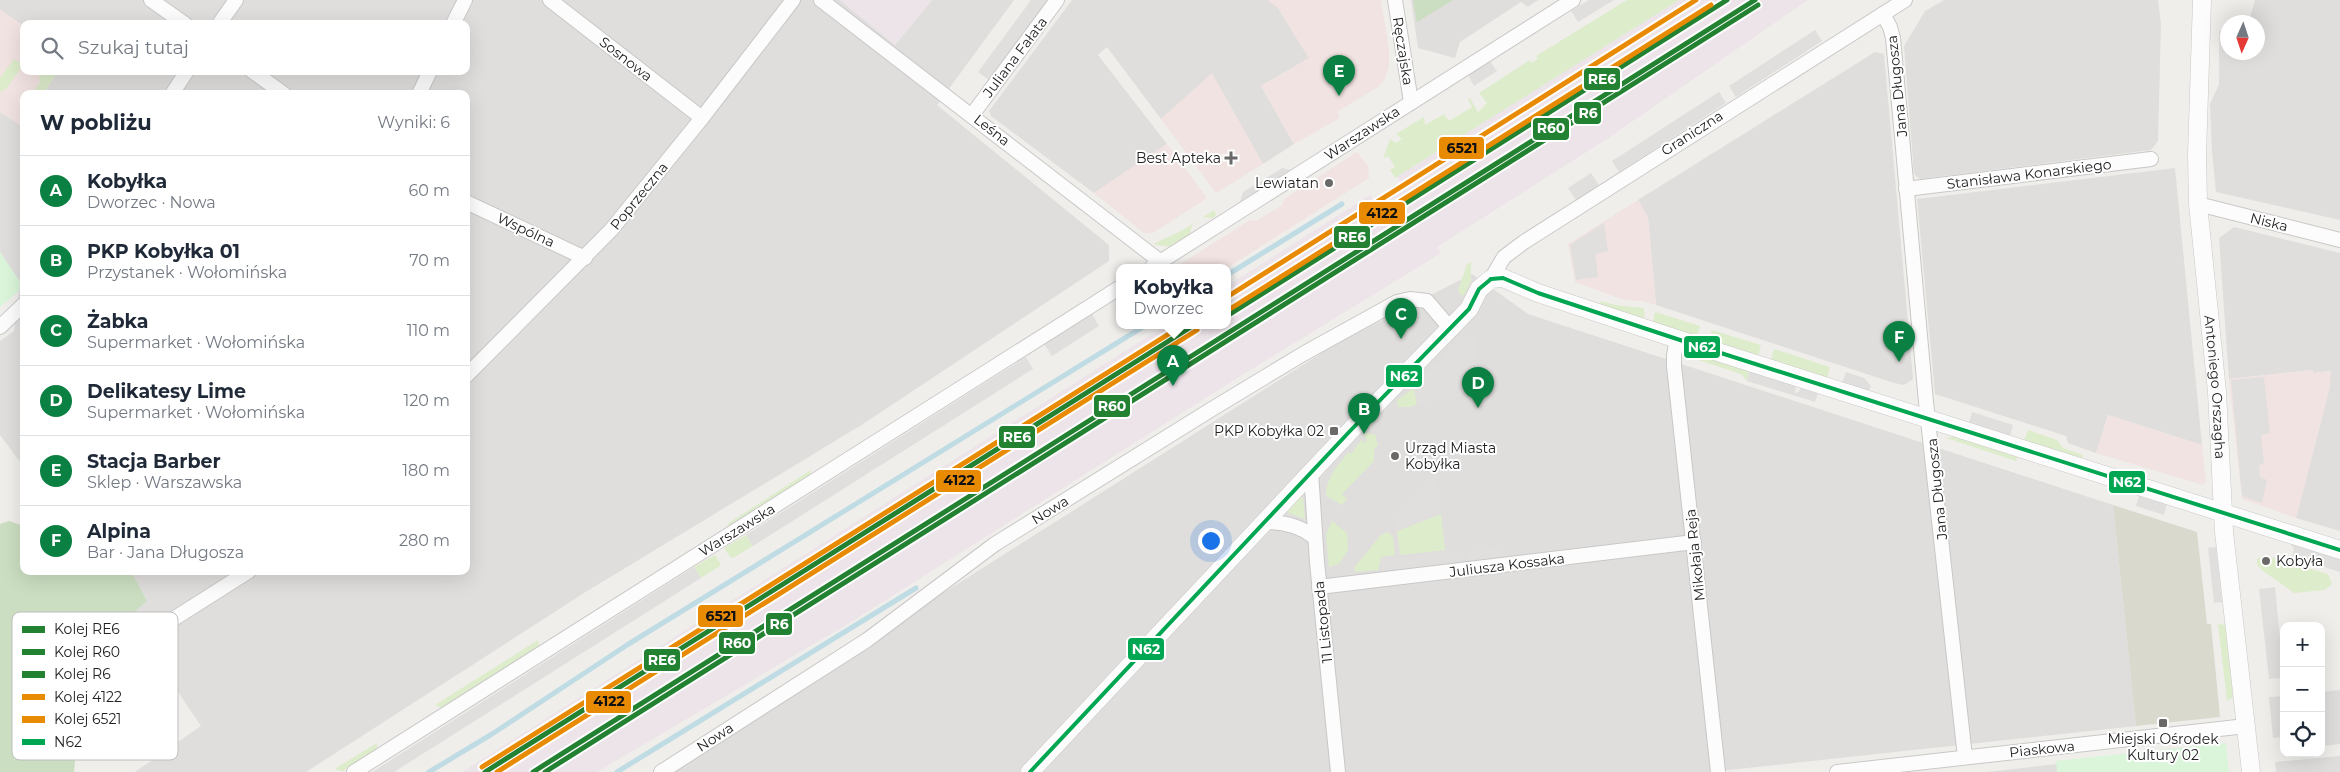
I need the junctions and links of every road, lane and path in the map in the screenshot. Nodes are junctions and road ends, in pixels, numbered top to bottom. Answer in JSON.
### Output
{"nodes":[{"id":1,"x":151,"y":0,"type":"edge"},
{"id":2,"x":236,"y":0,"type":"edge"},
{"id":3,"x":465,"y":0,"type":"edge"},
{"id":4,"x":550,"y":0,"type":"edge"},
{"id":5,"x":793,"y":0,"type":"edge"},
{"id":6,"x":821,"y":0,"type":"edge"},
{"id":7,"x":1057,"y":0,"type":"edge"},
{"id":8,"x":1395,"y":0,"type":"edge"},
{"id":9,"x":1573,"y":0,"type":"edge"},
{"id":10,"x":1905,"y":0,"type":"edge"},
{"id":11,"x":2202,"y":0,"type":"edge"},
{"id":12,"x":1883,"y":14,"type":"junction"},
{"id":13,"x":178,"y":20,"type":"edge"},
{"id":14,"x":222,"y":20,"type":"edge"},
{"id":15,"x":455,"y":20,"type":"edge"},
{"id":16,"x":184,"y":75,"type":"edge"},
{"id":17,"x":258,"y":75,"type":"edge"},
{"id":18,"x":428,"y":75,"type":"edge"},
{"id":19,"x":175,"y":90,"type":"edge"},
{"id":20,"x":278,"y":90,"type":"edge"},
{"id":21,"x":421,"y":90,"type":"edge"},
{"id":22,"x":1411,"y":102,"type":"junction"},
{"id":23,"x":972,"y":115,"type":"junction"},
{"id":24,"x":702,"y":118,"type":"junction"},
{"id":25,"x":2152,"y":159,"type":"dead end"},
{"id":26,"x":1906,"y":189,"type":"junction"},
{"id":27,"x":470,"y":204,"type":"edge"},
{"id":28,"x":2198,"y":204,"type":"junction"},
{"id":29,"x":2340,"y":240,"type":"edge"},
{"id":30,"x":585,"y":258,"type":"junction"},
{"id":31,"x":1156,"y":264,"type":"edge"},
{"id":32,"x":1491,"y":279,"type":"junction"},
{"id":33,"x":1116,"y":290,"type":"edge"},
{"id":34,"x":20,"y":308,"type":"edge"},
{"id":35,"x":0,"y":327,"type":"edge"},
{"id":36,"x":1450,"y":328,"type":"junction"},
{"id":37,"x":1677,"y":339,"type":"junction"},
{"id":38,"x":470,"y":372,"type":"edge"},
{"id":39,"x":1928,"y":419,"type":"junction"},
{"id":40,"x":1311,"y":472,"type":"junction"},
{"id":41,"x":2223,"y":513,"type":"junction"},
{"id":42,"x":1264,"y":522,"type":"junction"},
{"id":43,"x":1314,"y":537,"type":"junction"},
{"id":44,"x":1694,"y":542,"type":"junction"},
{"id":45,"x":2340,"y":550,"type":"edge"},
{"id":46,"x":243,"y":575,"type":"edge"},
{"id":47,"x":1320,"y":587,"type":"junction"},
{"id":48,"x":178,"y":616,"type":"edge"},
{"id":49,"x":2246,"y":726,"type":"junction"},
{"id":50,"x":1966,"y":758,"type":"junction"},
{"id":51,"x":354,"y":772,"type":"edge"},
{"id":52,"x":660,"y":772,"type":"edge"},
{"id":53,"x":1030,"y":772,"type":"edge"},
{"id":54,"x":1338,"y":772,"type":"edge"},
{"id":55,"x":1718,"y":772,"type":"edge"},
{"id":56,"x":1837,"y":772,"type":"edge"},
{"id":57,"x":2251,"y":772,"type":"edge"}],
"edges":[{"from":1,"to":13,"type":"street"},
{"from":2,"to":14,"type":"street"},
{"from":3,"to":15,"type":"street"},
{"from":4,"to":24,"type":"street","name":"Sosnowa"},
{"from":5,"to":24,"type":"street","name":"Poprzeczna"},
{"from":6,"to":23,"type":"street","name":"Leśna"},
{"from":7,"to":23,"type":"street","name":"Juliana Fałata"},
{"from":8,"to":22,"type":"street","name":"Ręczajska"},
{"from":9,"to":22,"type":"street","name":"Warszawska"},
{"from":10,"to":12,"type":"street","name":"Graniczna"},
{"from":11,"to":28,"type":"street","name":"Antoniego Orszagha"},
{"from":12,"to":26,"type":"street","name":"Jana Długosza"},
{"from":12,"to":32,"type":"street","name":"Graniczna"},
{"from":16,"to":19,"type":"street"},
{"from":17,"to":20,"type":"street"},
{"from":18,"to":21,"type":"street"},
{"from":22,"to":31,"type":"street","name":"Warszawska"},
{"from":23,"to":31,"type":"street","name":"Leśna"},
{"from":24,"to":30,"type":"street","name":"Poprzeczna"},
{"from":25,"to":26,"type":"street","name":"Stanisława Konarskiego"},
{"from":26,"to":39,"type":"street","name":"Jana Długosza"},
{"from":27,"to":30,"type":"street","name":"Wspólna"},
{"from":28,"to":29,"type":"street","name":"Niska"},
{"from":28,"to":41,"type":"street","name":"Antoniego Orszagha"},
{"from":30,"to":38,"type":"street","name":"Poprzeczna"},
{"from":32,"to":36,"type":"street"},
{"from":32,"to":37,"type":"street"},
{"from":33,"to":51,"type":"street","name":"Warszawska"},
{"from":34,"to":35,"type":"street"},
{"from":36,"to":40,"type":"street"},
{"from":36,"to":52,"type":"street","name":"Nowa"},
{"from":37,"to":39,"type":"street"},
{"from":37,"to":44,"type":"street","name":"Mikołaja Reja"},
{"from":39,"to":41,"type":"street"},
{"from":39,"to":50,"type":"street","name":"Jana Długosza"},
{"from":40,"to":42,"type":"street"},
{"from":40,"to":43,"type":"street","name":"11 Listopada"},
{"from":41,"to":45,"type":"street"},
{"from":41,"to":49,"type":"street","name":"Antoniego Orszagha"},
{"from":42,"to":43,"type":"street"},
{"from":42,"to":53,"type":"street"},
{"from":43,"to":47,"type":"street","name":"11 Listopada"},
{"from":44,"to":47,"type":"street","name":"Juliusza Kossaka"},
{"from":44,"to":55,"type":"street","name":"Mikołaja Reja"},
{"from":46,"to":48,"type":"street"},
{"from":47,"to":54,"type":"street","name":"11 Listopada"},
{"from":49,"to":50,"type":"street","name":"Piaskowa"},
{"from":49,"to":57,"type":"street","name":"Antoniego Orszagha"},
{"from":50,"to":56,"type":"street","name":"Piaskowa"}]}
